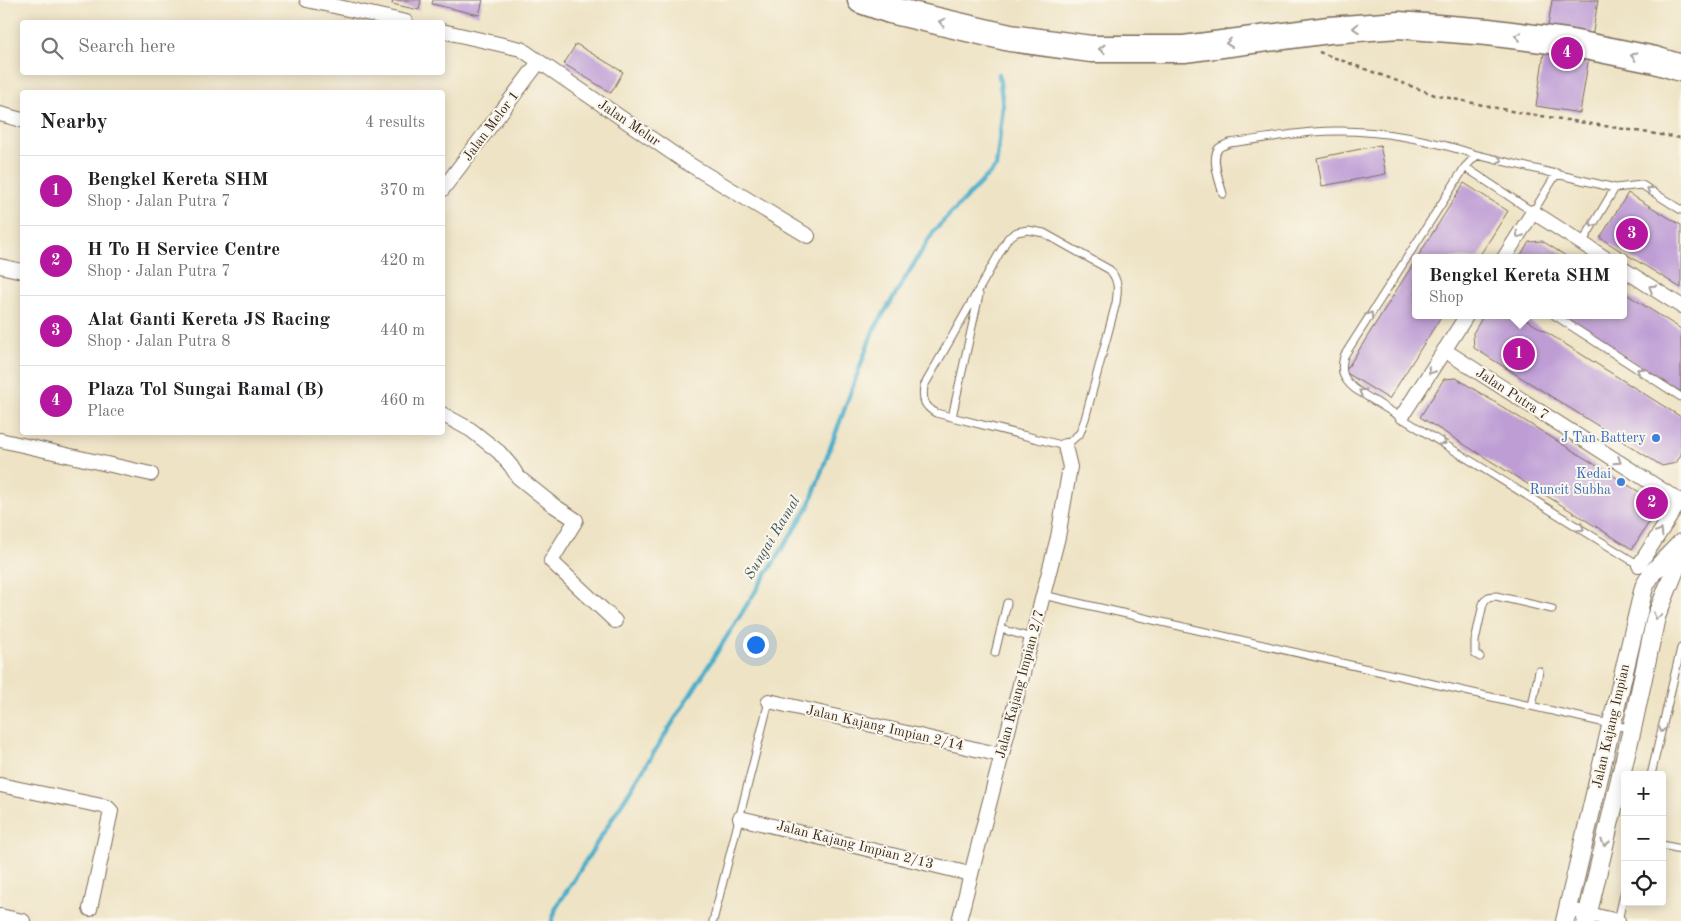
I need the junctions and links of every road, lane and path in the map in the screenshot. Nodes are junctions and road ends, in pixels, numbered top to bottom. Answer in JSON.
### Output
{"nodes":[{"id":1,"x":308,"y":0,"type":"edge"},
{"id":2,"x":861,"y":0,"type":"edge"},
{"id":3,"x":397,"y":20,"type":"edge"},
{"id":4,"x":445,"y":32,"type":"edge"},
{"id":5,"x":1314,"y":50,"type":"dead end"},
{"id":6,"x":539,"y":62,"type":"junction"},
{"id":7,"x":1681,"y":68,"type":"edge"},
{"id":8,"x":0,"y":114,"type":"edge"},
{"id":9,"x":20,"y":119,"type":"edge"},
{"id":10,"x":1681,"y":138,"type":"edge"},
{"id":11,"x":1477,"y":155,"type":"junction"},
{"id":12,"x":1465,"y":167,"type":"junction"},
{"id":13,"x":1557,"y":173,"type":"junction"},
{"id":14,"x":445,"y":186,"type":"edge"},
{"id":15,"x":1616,"y":188,"type":"junction"},
{"id":16,"x":1223,"y":194,"type":"dead end"},
{"id":17,"x":1681,"y":210,"type":"edge"},
{"id":18,"x":1533,"y":212,"type":"junction"},
{"id":19,"x":808,"y":236,"type":"dead end"},
{"id":20,"x":1582,"y":243,"type":"junction"},
{"id":21,"x":1507,"y":254,"type":"edge"},
{"id":22,"x":1598,"y":254,"type":"edge"},
{"id":23,"x":0,"y":266,"type":"edge"},
{"id":24,"x":20,"y":271,"type":"edge"},
{"id":25,"x":1627,"y":272,"type":"edge"},
{"id":26,"x":981,"y":288,"type":"junction"},
{"id":27,"x":1681,"y":306,"type":"edge"},
{"id":28,"x":1464,"y":319,"type":"edge"},
{"id":29,"x":1560,"y":319,"type":"edge"},
{"id":30,"x":1444,"y":350,"type":"junction"},
{"id":31,"x":1681,"y":397,"type":"edge"},
{"id":32,"x":445,"y":416,"type":"edge"},
{"id":33,"x":1402,"y":416,"type":"junction"},
{"id":34,"x":952,"y":418,"type":"junction"},
{"id":35,"x":0,"y":440,"type":"edge"},
{"id":36,"x":1065,"y":446,"type":"junction"},
{"id":37,"x":151,"y":474,"type":"dead end"},
{"id":38,"x":1681,"y":501,"type":"edge"},
{"id":39,"x":1681,"y":543,"type":"edge"},
{"id":40,"x":1668,"y":571,"type":"edge"},
{"id":41,"x":1043,"y":595,"type":"junction"},
{"id":42,"x":1007,"y":603,"type":"dead end"},
{"id":43,"x":1552,"y":609,"type":"dead end"},
{"id":44,"x":615,"y":621,"type":"dead end"},
{"id":45,"x":1001,"y":629,"type":"junction"},
{"id":46,"x":1032,"y":638,"type":"junction"},
{"id":47,"x":1681,"y":648,"type":"edge"},
{"id":48,"x":995,"y":653,"type":"dead end"},
{"id":49,"x":1480,"y":658,"type":"dead end"},
{"id":50,"x":1539,"y":671,"type":"dead end"},
{"id":51,"x":769,"y":700,"type":"joint"},
{"id":52,"x":1532,"y":706,"type":"junction"},
{"id":53,"x":1611,"y":724,"type":"junction"},
{"id":54,"x":1632,"y":729,"type":"junction"},
{"id":55,"x":1001,"y":755,"type":"junction"},
{"id":56,"x":1652,"y":771,"type":"edge"},
{"id":57,"x":0,"y":785,"type":"edge"},
{"id":58,"x":740,"y":818,"type":"junction"},
{"id":59,"x":1666,"y":846,"type":"edge"},
{"id":60,"x":1681,"y":850,"type":"edge"},
{"id":61,"x":970,"y":874,"type":"junction"},
{"id":62,"x":1621,"y":906,"type":"edge"},
{"id":63,"x":90,"y":909,"type":"dead end"},
{"id":64,"x":1566,"y":915,"type":"edge"},
{"id":65,"x":0,"y":916,"type":"edge"},
{"id":66,"x":1587,"y":918,"type":"edge"},
{"id":67,"x":23,"y":921,"type":"edge"},
{"id":68,"x":714,"y":921,"type":"edge"},
{"id":69,"x":959,"y":921,"type":"edge"},
{"id":70,"x":1618,"y":921,"type":"edge"}],
"edges":[{"from":1,"to":3,"type":"street"},
{"from":7,"to":2,"type":"highway","one_way":true},
{"from":4,"to":6,"type":"street","name":"Jalan Melur"},
{"from":5,"to":10,"type":"path"},
{"from":6,"to":14,"type":"street","name":"Jalan Melor 1"},
{"from":6,"to":19,"type":"street","name":"Jalan Melur"},
{"from":8,"to":9,"type":"street"},
{"from":11,"to":12,"type":"lane"},
{"from":11,"to":13,"type":"lane","one_way":true},
{"from":11,"to":16,"type":"lane"},
{"from":12,"to":18,"type":"lane"},
{"from":33,"to":12,"type":"lane","one_way":true},
{"from":13,"to":15,"type":"lane"},
{"from":13,"to":18,"type":"lane"},
{"from":17,"to":15,"type":"lane","one_way":true},
{"from":15,"to":20,"type":"lane","one_way":true},
{"from":18,"to":20,"type":"street"},
{"from":18,"to":21,"type":"street","one_way":true},
{"from":20,"to":22,"type":"street"},
{"from":23,"to":24,"type":"street"},
{"from":27,"to":25,"type":"street","one_way":true},
{"from":26,"to":34,"type":"lane"},
{"from":26,"to":34,"type":"lane"},
{"from":26,"to":36,"type":"lane"},
{"from":28,"to":30,"type":"street"},
{"from":31,"to":29,"type":"lane","one_way":true},
{"from":30,"to":33,"type":"street","one_way":true},
{"from":30,"to":38,"type":"street","name":"Jalan Putra 7","one_way":true},
{"from":32,"to":44,"type":"street"},
{"from":33,"to":40,"type":"lane","one_way":true},
{"from":34,"to":36,"type":"lane"},
{"from":35,"to":37,"type":"street"},
{"from":36,"to":41,"type":"street","name":"Jalan Kajang Impian 2/7"},
{"from":40,"to":38,"type":"street","one_way":true},
{"from":39,"to":40,"type":"street","name":"Jalan Kajang Impian"},
{"from":40,"to":53,"type":"street","name":"Jalan Kajang Impian"},
{"from":40,"to":54,"type":"street","name":"Jalan Kajang Impian","one_way":true},
{"from":41,"to":46,"type":"street","name":"Jalan Kajang Impian 2/7"},
{"from":41,"to":52,"type":"lane"},
{"from":42,"to":45,"type":"lane"},
{"from":43,"to":49,"type":"lane"},
{"from":45,"to":46,"type":"lane"},
{"from":45,"to":48,"type":"lane"},
{"from":46,"to":55,"type":"street","name":"Jalan Kajang Impian 2/7"},
{"from":47,"to":56,"type":"lane","one_way":true},
{"from":50,"to":52,"type":"lane"},
{"from":51,"to":55,"type":"street","name":"Jalan Kajang Impian 2/14"},
{"from":51,"to":58,"type":"lane"},
{"from":52,"to":53,"type":"lane"},
{"from":53,"to":54,"type":"lane"},
{"from":53,"to":64,"type":"street","name":"Jalan Kajang Impian"},
{"from":54,"to":66,"type":"street","name":"Jalan Kajang Impian","one_way":true},
{"from":55,"to":61,"type":"street","name":"Jalan Kajang Impian 2/7"},
{"from":57,"to":63,"type":"street"},
{"from":58,"to":61,"type":"street","name":"Jalan Kajang Impian 2/13"},
{"from":58,"to":68,"type":"lane"},
{"from":59,"to":60,"type":"lane"},
{"from":61,"to":69,"type":"street","name":"Jalan Kajang Impian 2/7"},
{"from":62,"to":70,"type":"lane"},
{"from":64,"to":66,"type":"street"},
{"from":65,"to":67,"type":"street"},
{"from":66,"to":70,"type":"street"}]}
